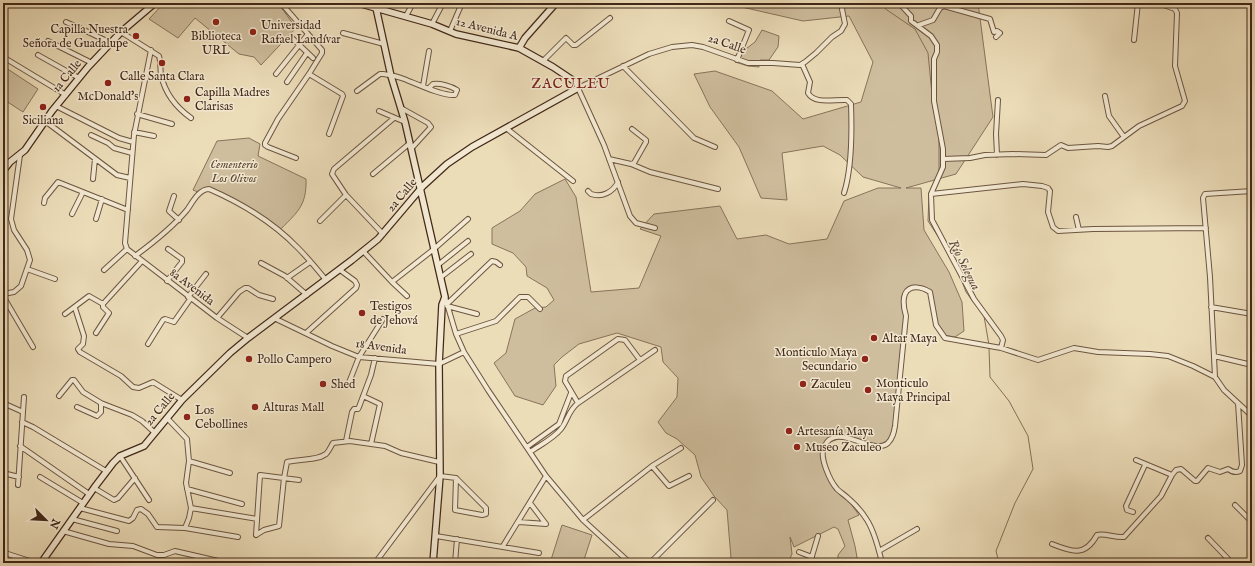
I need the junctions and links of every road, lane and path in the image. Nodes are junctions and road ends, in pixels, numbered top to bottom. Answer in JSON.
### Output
{"nodes":[{"id":1,"x":155,"y":3,"type":"edge"},
{"id":2,"x":281,"y":3,"type":"edge"},
{"id":3,"x":358,"y":3,"type":"edge"},
{"id":4,"x":412,"y":3,"type":"edge"},
{"id":5,"x":442,"y":3,"type":"edge"},
{"id":6,"x":462,"y":3,"type":"edge"},
{"id":7,"x":556,"y":3,"type":"edge"},
{"id":8,"x":844,"y":3,"type":"edge"},
{"id":9,"x":898,"y":3,"type":"edge"},
{"id":10,"x":1138,"y":3,"type":"edge"},
{"id":11,"x":1158,"y":3,"type":"edge"},
{"id":12,"x":376,"y":5,"type":"edge"},
{"id":13,"x":406,"y":16,"type":"junction"},
{"id":14,"x":610,"y":18,"type":"dead end"},
{"id":15,"x":729,"y":21,"type":"dead end"},
{"id":16,"x":66,"y":22,"type":"dead end"},
{"id":17,"x":432,"y":24,"type":"junction"},
{"id":18,"x":919,"y":25,"type":"junction"},
{"id":19,"x":450,"y":31,"type":"junction"},
{"id":20,"x":121,"y":32,"type":"junction"},
{"id":21,"x":343,"y":33,"type":"dead end"},
{"id":22,"x":308,"y":34,"type":"junction"},
{"id":23,"x":996,"y":37,"type":"dead end"},
{"id":24,"x":292,"y":38,"type":"dead end"},
{"id":25,"x":1134,"y":40,"type":"dead end"},
{"id":26,"x":48,"y":41,"type":"dead end"},
{"id":27,"x":111,"y":43,"type":"junction"},
{"id":28,"x":384,"y":44,"type":"junction"},
{"id":29,"x":299,"y":45,"type":"junction"},
{"id":30,"x":519,"y":48,"type":"junction"},
{"id":31,"x":151,"y":50,"type":"junction"},
{"id":32,"x":429,"y":51,"type":"dead end"},
{"id":33,"x":307,"y":53,"type":"junction"},
{"id":34,"x":38,"y":55,"type":"dead end"},
{"id":35,"x":3,"y":57,"type":"edge"},
{"id":36,"x":313,"y":58,"type":"dead end"},
{"id":37,"x":737,"y":60,"type":"junction"},
{"id":38,"x":543,"y":61,"type":"junction"},
{"id":39,"x":92,"y":63,"type":"junction"},
{"id":40,"x":802,"y":64,"type":"junction"},
{"id":41,"x":623,"y":66,"type":"junction"},
{"id":42,"x":276,"y":74,"type":"dead end"},
{"id":43,"x":310,"y":74,"type":"junction"},
{"id":44,"x":391,"y":76,"type":"junction"},
{"id":45,"x":79,"y":78,"type":"junction"},
{"id":46,"x":287,"y":82,"type":"dead end"},
{"id":47,"x":423,"y":86,"type":"junction"},
{"id":48,"x":429,"y":88,"type":"junction"},
{"id":49,"x":578,"y":88,"type":"junction"},
{"id":50,"x":357,"y":91,"type":"dead end"},
{"id":51,"x":66,"y":95,"type":"junction"},
{"id":52,"x":1104,"y":96,"type":"dead end"},
{"id":53,"x":998,"y":100,"type":"dead end"},
{"id":54,"x":56,"y":106,"type":"junction"},
{"id":55,"x":401,"y":108,"type":"junction"},
{"id":56,"x":379,"y":111,"type":"dead end"},
{"id":57,"x":137,"y":114,"type":"junction"},
{"id":58,"x":191,"y":118,"type":"dead end"},
{"id":59,"x":394,"y":118,"type":"junction"},
{"id":60,"x":45,"y":122,"type":"junction"},
{"id":61,"x":405,"y":122,"type":"junction"},
{"id":62,"x":172,"y":124,"type":"dead end"},
{"id":63,"x":506,"y":128,"type":"junction"},
{"id":64,"x":632,"y":129,"type":"dead end"},
{"id":65,"x":134,"y":132,"type":"junction"},
{"id":66,"x":329,"y":134,"type":"dead end"},
{"id":67,"x":91,"y":135,"type":"dead end"},
{"id":68,"x":154,"y":136,"type":"dead end"},
{"id":69,"x":1124,"y":137,"type":"junction"},
{"id":70,"x":133,"y":142,"type":"junction"},
{"id":71,"x":410,"y":143,"type":"junction"},
{"id":72,"x":715,"y":147,"type":"dead end"},
{"id":73,"x":411,"y":149,"type":"junction"},
{"id":74,"x":132,"y":153,"type":"junction"},
{"id":75,"x":20,"y":155,"type":"junction"},
{"id":76,"x":997,"y":155,"type":"junction"},
{"id":77,"x":296,"y":158,"type":"dead end"},
{"id":78,"x":95,"y":159,"type":"junction"},
{"id":79,"x":609,"y":159,"type":"junction"},
{"id":80,"x":943,"y":159,"type":"junction"},
{"id":81,"x":631,"y":164,"type":"junction"},
{"id":82,"x":3,"y":171,"type":"edge"},
{"id":83,"x":373,"y":174,"type":"dead end"},
{"id":84,"x":130,"y":178,"type":"junction"},
{"id":85,"x":93,"y":179,"type":"dead end"},
{"id":86,"x":573,"y":181,"type":"dead end"},
{"id":87,"x":618,"y":182,"type":"junction"},
{"id":88,"x":420,"y":189,"type":"junction"},
{"id":89,"x":718,"y":189,"type":"dead end"},
{"id":90,"x":588,"y":191,"type":"dead end"},
{"id":91,"x":1252,"y":191,"type":"edge"},
{"id":92,"x":83,"y":192,"type":"junction"},
{"id":93,"x":844,"y":193,"type":"dead end"},
{"id":94,"x":931,"y":194,"type":"junction"},
{"id":95,"x":346,"y":195,"type":"junction"},
{"id":96,"x":174,"y":196,"type":"dead end"},
{"id":97,"x":102,"y":199,"type":"junction"},
{"id":98,"x":44,"y":203,"type":"dead end"},
{"id":99,"x":128,"y":210,"type":"junction"},
{"id":100,"x":72,"y":214,"type":"dead end"},
{"id":101,"x":1076,"y":217,"type":"dead end"},
{"id":102,"x":96,"y":219,"type":"dead end"},
{"id":103,"x":468,"y":219,"type":"dead end"},
{"id":104,"x":179,"y":220,"type":"junction"},
{"id":105,"x":320,"y":220,"type":"dead end"},
{"id":106,"x":655,"y":228,"type":"dead end"},
{"id":107,"x":1206,"y":228,"type":"junction"},
{"id":108,"x":1079,"y":230,"type":"junction"},
{"id":109,"x":382,"y":234,"type":"junction"},
{"id":110,"x":468,"y":241,"type":"dead end"},
{"id":111,"x":127,"y":249,"type":"junction"},
{"id":112,"x":168,"y":249,"type":"dead end"},
{"id":113,"x":434,"y":249,"type":"junction"},
{"id":114,"x":363,"y":251,"type":"junction"},
{"id":115,"x":471,"y":254,"type":"dead end"},
{"id":116,"x":136,"y":256,"type":"junction"},
{"id":117,"x":142,"y":261,"type":"junction"},
{"id":118,"x":310,"y":262,"type":"junction"},
{"id":119,"x":261,"y":263,"type":"dead end"},
{"id":120,"x":438,"y":265,"type":"junction"},
{"id":121,"x":500,"y":265,"type":"dead end"},
{"id":122,"x":27,"y":269,"type":"junction"},
{"id":123,"x":104,"y":270,"type":"dead end"},
{"id":124,"x":340,"y":270,"type":"junction"},
{"id":125,"x":206,"y":274,"type":"dead end"},
{"id":126,"x":287,"y":278,"type":"junction"},
{"id":127,"x":440,"y":278,"type":"junction"},
{"id":128,"x":55,"y":279,"type":"dead end"},
{"id":129,"x":326,"y":280,"type":"junction"},
{"id":130,"x":167,"y":281,"type":"junction"},
{"id":131,"x":392,"y":282,"type":"junction"},
{"id":132,"x":3,"y":295,"type":"edge"},
{"id":133,"x":307,"y":295,"type":"junction"},
{"id":134,"x":407,"y":296,"type":"dead end"},
{"id":135,"x":445,"y":296,"type":"junction"},
{"id":136,"x":189,"y":298,"type":"junction"},
{"id":137,"x":272,"y":299,"type":"dead end"},
{"id":138,"x":103,"y":304,"type":"junction"},
{"id":139,"x":447,"y":305,"type":"junction"},
{"id":140,"x":75,"y":308,"type":"junction"},
{"id":141,"x":1211,"y":308,"type":"junction"},
{"id":142,"x":540,"y":310,"type":"dead end"},
{"id":143,"x":65,"y":314,"type":"dead end"},
{"id":144,"x":477,"y":314,"type":"dead end"},
{"id":145,"x":1252,"y":314,"type":"edge"},
{"id":146,"x":217,"y":318,"type":"junction"},
{"id":147,"x":276,"y":319,"type":"junction"},
{"id":148,"x":383,"y":319,"type":"dead end"},
{"id":149,"x":96,"y":333,"type":"dead end"},
{"id":150,"x":306,"y":333,"type":"junction"},
{"id":151,"x":456,"y":334,"type":"junction"},
{"id":152,"x":248,"y":338,"type":"junction"},
{"id":153,"x":148,"y":344,"type":"dead end"},
{"id":154,"x":33,"y":347,"type":"dead end"},
{"id":155,"x":1001,"y":348,"type":"junction"},
{"id":156,"x":655,"y":350,"type":"dead end"},
{"id":157,"x":464,"y":352,"type":"junction"},
{"id":158,"x":1214,"y":356,"type":"junction"},
{"id":159,"x":360,"y":357,"type":"junction"},
{"id":160,"x":375,"y":358,"type":"junction"},
{"id":161,"x":640,"y":360,"type":"junction"},
{"id":162,"x":439,"y":364,"type":"junction"},
{"id":163,"x":1252,"y":365,"type":"edge"},
{"id":164,"x":1215,"y":377,"type":"junction"},
{"id":165,"x":348,"y":385,"type":"dead end"},
{"id":166,"x":572,"y":393,"type":"junction"},
{"id":167,"x":59,"y":396,"type":"dead end"},
{"id":168,"x":363,"y":396,"type":"junction"},
{"id":169,"x":24,"y":397,"type":"dead end"},
{"id":170,"x":182,"y":400,"type":"junction"},
{"id":171,"x":3,"y":403,"type":"edge"},
{"id":172,"x":101,"y":403,"type":"junction"},
{"id":173,"x":578,"y":403,"type":"junction"},
{"id":174,"x":1238,"y":403,"type":"junction"},
{"id":175,"x":77,"y":408,"type":"dead end"},
{"id":176,"x":23,"y":412,"type":"junction"},
{"id":177,"x":1252,"y":416,"type":"edge"},
{"id":178,"x":167,"y":418,"type":"junction"},
{"id":179,"x":22,"y":422,"type":"junction"},
{"id":180,"x":155,"y":433,"type":"junction"},
{"id":181,"x":346,"y":441,"type":"junction"},
{"id":182,"x":371,"y":444,"type":"junction"},
{"id":183,"x":20,"y":446,"type":"junction"},
{"id":184,"x":527,"y":448,"type":"junction"},
{"id":185,"x":681,"y":448,"type":"dead end"},
{"id":186,"x":530,"y":452,"type":"junction"},
{"id":187,"x":120,"y":456,"type":"junction"},
{"id":188,"x":1136,"y":460,"type":"dead end"},
{"id":189,"x":189,"y":461,"type":"junction"},
{"id":190,"x":439,"y":462,"type":"junction"},
{"id":191,"x":1145,"y":465,"type":"junction"},
{"id":192,"x":652,"y":466,"type":"junction"},
{"id":193,"x":106,"y":471,"type":"junction"},
{"id":194,"x":3,"y":473,"type":"edge"},
{"id":195,"x":230,"y":473,"type":"dead end"},
{"id":196,"x":1172,"y":475,"type":"junction"},
{"id":197,"x":19,"y":476,"type":"junction"},
{"id":198,"x":440,"y":476,"type":"junction"},
{"id":199,"x":546,"y":476,"type":"junction"},
{"id":200,"x":689,"y":476,"type":"dead end"},
{"id":201,"x":40,"y":477,"type":"dead end"},
{"id":202,"x":135,"y":478,"type":"junction"},
{"id":203,"x":284,"y":478,"type":"junction"},
{"id":204,"x":456,"y":478,"type":"junction"},
{"id":205,"x":299,"y":480,"type":"dead end"},
{"id":206,"x":18,"y":485,"type":"dead end"},
{"id":207,"x":94,"y":488,"type":"junction"},
{"id":208,"x":187,"y":489,"type":"junction"},
{"id":209,"x":89,"y":494,"type":"junction"},
{"id":210,"x":149,"y":500,"type":"dead end"},
{"id":211,"x":714,"y":500,"type":"dead end"},
{"id":212,"x":530,"y":503,"type":"junction"},
{"id":213,"x":242,"y":504,"type":"dead end"},
{"id":214,"x":1235,"y":505,"type":"dead end"},
{"id":215,"x":81,"y":506,"type":"junction"},
{"id":216,"x":191,"y":508,"type":"junction"},
{"id":217,"x":1133,"y":512,"type":"dead end"},
{"id":218,"x":72,"y":519,"type":"junction"},
{"id":219,"x":257,"y":519,"type":"junction"},
{"id":220,"x":583,"y":520,"type":"junction"},
{"id":221,"x":518,"y":522,"type":"junction"},
{"id":222,"x":1252,"y":522,"type":"edge"},
{"id":223,"x":185,"y":528,"type":"junction"},
{"id":224,"x":917,"y":529,"type":"dead end"},
{"id":225,"x":63,"y":531,"type":"junction"},
{"id":226,"x":117,"y":531,"type":"dead end"},
{"id":227,"x":436,"y":536,"type":"junction"},
{"id":228,"x":818,"y":536,"type":"dead end"},
{"id":229,"x":238,"y":538,"type":"dead end"},
{"id":230,"x":1208,"y":538,"type":"dead end"},
{"id":231,"x":457,"y":539,"type":"junction"},
{"id":232,"x":1052,"y":544,"type":"dead end"},
{"id":233,"x":503,"y":546,"type":"junction"},
{"id":234,"x":879,"y":551,"type":"junction"},
{"id":235,"x":799,"y":552,"type":"dead end"},
{"id":236,"x":539,"y":553,"type":"dead end"},
{"id":237,"x":8,"y":554,"type":"dead end"},
{"id":238,"x":812,"y":557,"type":"junction"},
{"id":239,"x":1252,"y":560,"type":"edge"},
{"id":240,"x":36,"y":563,"type":"edge"},
{"id":241,"x":41,"y":563,"type":"edge"},
{"id":242,"x":227,"y":563,"type":"edge"},
{"id":243,"x":376,"y":563,"type":"edge"},
{"id":244,"x":433,"y":563,"type":"edge"},
{"id":245,"x":454,"y":563,"type":"edge"},
{"id":246,"x":630,"y":563,"type":"edge"},
{"id":247,"x":650,"y":563,"type":"edge"},
{"id":248,"x":810,"y":563,"type":"edge"},
{"id":249,"x":882,"y":563,"type":"edge"},
{"id":250,"x":1232,"y":563,"type":"edge"},
{"id":251,"x":1248,"y":563,"type":"edge"}],
"edges":[{"from":1,"to":20,"type":"main road","name":"1a Calle"},
{"from":2,"to":22,"type":"street"},
{"from":3,"to":12,"type":"main road","name":"12 Avenida A"},
{"from":4,"to":13,"type":"street"},
{"from":5,"to":17,"type":"street"},
{"from":6,"to":19,"type":"street"},
{"from":7,"to":30,"type":"main road"},
{"from":8,"to":40,"type":"street"},
{"from":9,"to":18,"type":"street"},
{"from":10,"to":25,"type":"street"},
{"from":11,"to":69,"type":"street"},
{"from":12,"to":13,"type":"main road","name":"12 Avenida A"},
{"from":12,"to":28,"type":"main road"},
{"from":13,"to":17,"type":"main road","name":"12 Avenida A"},
{"from":14,"to":38,"type":"street"},
{"from":15,"to":37,"type":"street"},
{"from":16,"to":27,"type":"street"},
{"from":17,"to":19,"type":"main road","name":"12 Avenida A"},
{"from":18,"to":23,"type":"street"},
{"from":18,"to":80,"type":"street"},
{"from":19,"to":30,"type":"main road","name":"12 Avenida A"},
{"from":20,"to":27,"type":"main road","name":"1a Calle"},
{"from":20,"to":31,"type":"street"},
{"from":21,"to":28,"type":"street"},
{"from":22,"to":29,"type":"street"},
{"from":22,"to":43,"type":"street"},
{"from":24,"to":29,"type":"street"},
{"from":26,"to":39,"type":"street"},
{"from":27,"to":39,"type":"main road","name":"1a Calle"},
{"from":28,"to":44,"type":"main road"},
{"from":29,"to":33,"type":"street"},
{"from":29,"to":42,"type":"street"},
{"from":30,"to":38,"type":"main road","name":"12 Avenida A"},
{"from":31,"to":57,"type":"street"},
{"from":31,"to":58,"type":"street"},
{"from":32,"to":47,"type":"street"},
{"from":33,"to":36,"type":"street"},
{"from":33,"to":46,"type":"street"},
{"from":34,"to":45,"type":"street"},
{"from":35,"to":51,"type":"street"},
{"from":37,"to":40,"type":"street","name":"2a Calle"},
{"from":37,"to":41,"type":"street","name":"2a Calle"},
{"from":38,"to":49,"type":"main road","name":"12 Avenida A"},
{"from":39,"to":45,"type":"main road","name":"1a Calle"},
{"from":40,"to":93,"type":"street"},
{"from":41,"to":49,"type":"street","name":"2a Calle"},
{"from":41,"to":72,"type":"street"},
{"from":43,"to":66,"type":"street"},
{"from":43,"to":77,"type":"street"},
{"from":44,"to":47,"type":"street"},
{"from":44,"to":50,"type":"street"},
{"from":44,"to":55,"type":"main road"},
{"from":45,"to":51,"type":"main road","name":"1a Calle"},
{"from":47,"to":48,"type":"street"},
{"from":48,"to":48,"type":"street"},
{"from":49,"to":63,"type":"main road","name":"2a Calle"},
{"from":49,"to":79,"type":"street","name":"12 Avenida A"},
{"from":51,"to":54,"type":"main road","name":"1a Calle"},
{"from":52,"to":69,"type":"street"},
{"from":53,"to":76,"type":"street"},
{"from":54,"to":60,"type":"main road","name":"1a Calle"},
{"from":54,"to":70,"type":"street"},
{"from":55,"to":61,"type":"main road"},
{"from":55,"to":73,"type":"street"},
{"from":56,"to":59,"type":"street"},
{"from":57,"to":62,"type":"street"},
{"from":57,"to":65,"type":"street"},
{"from":59,"to":61,"type":"street"},
{"from":59,"to":95,"type":"street"},
{"from":60,"to":75,"type":"main road","name":"1a Calle"},
{"from":60,"to":78,"type":"street"},
{"from":61,"to":71,"type":"main road"},
{"from":63,"to":86,"type":"street"},
{"from":63,"to":88,"type":"main road","name":"2a Calle"},
{"from":64,"to":81,"type":"street"},
{"from":65,"to":68,"type":"street"},
{"from":65,"to":70,"type":"street"},
{"from":67,"to":74,"type":"street"},
{"from":69,"to":76,"type":"street"},
{"from":70,"to":74,"type":"street"},
{"from":71,"to":73,"type":"main road"},
{"from":71,"to":83,"type":"street"},
{"from":73,"to":88,"type":"main road"},
{"from":74,"to":84,"type":"street"},
{"from":75,"to":82,"type":"main road","name":"1a Calle"},
{"from":75,"to":122,"type":"street"},
{"from":76,"to":80,"type":"street"},
{"from":78,"to":84,"type":"street"},
{"from":78,"to":85,"type":"street"},
{"from":79,"to":81,"type":"street"},
{"from":79,"to":87,"type":"street","name":"12 Avenida A"},
{"from":80,"to":94,"type":"street"},
{"from":81,"to":89,"type":"street"},
{"from":84,"to":99,"type":"street"},
{"from":87,"to":90,"type":"street"},
{"from":87,"to":106,"type":"street","name":"12 Avenida A"},
{"from":88,"to":109,"type":"main road","name":"2a Calle"},
{"from":88,"to":113,"type":"main road"},
{"from":91,"to":107,"type":"street"},
{"from":92,"to":97,"type":"street"},
{"from":92,"to":98,"type":"street"},
{"from":92,"to":100,"type":"street"},
{"from":94,"to":108,"type":"street"},
{"from":94,"to":155,"type":"street"},
{"from":95,"to":105,"type":"street"},
{"from":95,"to":109,"type":"street"},
{"from":96,"to":104,"type":"street"},
{"from":97,"to":99,"type":"street"},
{"from":97,"to":102,"type":"street"},
{"from":99,"to":111,"type":"street"},
{"from":101,"to":108,"type":"street"},
{"from":103,"to":113,"type":"street"},
{"from":104,"to":116,"type":"street"},
{"from":104,"to":118,"type":"street"},
{"from":107,"to":108,"type":"street"},
{"from":107,"to":141,"type":"street"},
{"from":109,"to":114,"type":"main road","name":"2a Calle"},
{"from":110,"to":120,"type":"street"},
{"from":111,"to":116,"type":"street","name":"8a Avenida"},
{"from":111,"to":123,"type":"street"},
{"from":112,"to":130,"type":"street"},
{"from":113,"to":120,"type":"main road"},
{"from":113,"to":131,"type":"street"},
{"from":114,"to":124,"type":"main road","name":"2a Calle"},
{"from":114,"to":131,"type":"street"},
{"from":115,"to":127,"type":"street"},
{"from":116,"to":117,"type":"street","name":"8a Avenida"},
{"from":117,"to":130,"type":"street","name":"8a Avenida"},
{"from":117,"to":138,"type":"street"},
{"from":118,"to":126,"type":"street"},
{"from":118,"to":129,"type":"street"},
{"from":119,"to":126,"type":"street"},
{"from":120,"to":127,"type":"main road"},
{"from":121,"to":139,"type":"street"},
{"from":122,"to":128,"type":"street"},
{"from":122,"to":132,"type":"street"},
{"from":124,"to":129,"type":"main road","name":"2a Calle"},
{"from":124,"to":150,"type":"street"},
{"from":125,"to":136,"type":"street"},
{"from":126,"to":133,"type":"street"},
{"from":127,"to":135,"type":"main road"},
{"from":129,"to":133,"type":"main road","name":"2a Calle"},
{"from":130,"to":136,"type":"street","name":"8a Avenida"},
{"from":131,"to":134,"type":"street"},
{"from":132,"to":154,"type":"street"},
{"from":133,"to":147,"type":"main road","name":"2a Calle"},
{"from":135,"to":139,"type":"street"},
{"from":135,"to":162,"type":"main road"},
{"from":136,"to":146,"type":"street","name":"8a Avenida"},
{"from":136,"to":153,"type":"street"},
{"from":137,"to":146,"type":"street"},
{"from":138,"to":140,"type":"street"},
{"from":138,"to":149,"type":"street"},
{"from":139,"to":144,"type":"street"},
{"from":139,"to":151,"type":"street"},
{"from":140,"to":143,"type":"street"},
{"from":140,"to":170,"type":"street"},
{"from":141,"to":145,"type":"street"},
{"from":141,"to":158,"type":"street"},
{"from":142,"to":151,"type":"street"},
{"from":146,"to":152,"type":"street","name":"8a Avenida"},
{"from":147,"to":150,"type":"street","name":"18 Avenida"},
{"from":147,"to":152,"type":"main road","name":"2a Calle"},
{"from":148,"to":159,"type":"street"},
{"from":150,"to":159,"type":"street","name":"18 Avenida"},
{"from":151,"to":157,"type":"street"},
{"from":152,"to":170,"type":"main road","name":"2a Calle"},
{"from":155,"to":164,"type":"street"},
{"from":155,"to":234,"type":"street"},
{"from":156,"to":161,"type":"street"},
{"from":157,"to":162,"type":"street"},
{"from":157,"to":184,"type":"street"},
{"from":158,"to":163,"type":"street"},
{"from":158,"to":164,"type":"street"},
{"from":159,"to":160,"type":"street","name":"18 Avenida"},
{"from":159,"to":165,"type":"street"},
{"from":160,"to":162,"type":"street","name":"18 Avenida"},
{"from":160,"to":168,"type":"street"},
{"from":161,"to":166,"type":"street"},
{"from":161,"to":173,"type":"street"},
{"from":162,"to":190,"type":"main road"},
{"from":164,"to":174,"type":"street"},
{"from":166,"to":173,"type":"street"},
{"from":166,"to":184,"type":"street"},
{"from":167,"to":172,"type":"street"},
{"from":168,"to":181,"type":"street"},
{"from":168,"to":182,"type":"street"},
{"from":169,"to":176,"type":"street"},
{"from":170,"to":178,"type":"main road","name":"2a Calle"},
{"from":171,"to":176,"type":"street"},
{"from":172,"to":175,"type":"street"},
{"from":172,"to":180,"type":"street"},
{"from":173,"to":186,"type":"street"},
{"from":174,"to":177,"type":"street"},
{"from":174,"to":196,"type":"street"},
{"from":176,"to":179,"type":"street"},
{"from":178,"to":180,"type":"main road","name":"2a Calle"},
{"from":178,"to":189,"type":"street"},
{"from":179,"to":183,"type":"street"},
{"from":179,"to":193,"type":"street"},
{"from":180,"to":187,"type":"main road","name":"2a Calle"},
{"from":181,"to":182,"type":"street"},
{"from":181,"to":203,"type":"street"},
{"from":182,"to":190,"type":"street"},
{"from":183,"to":197,"type":"street"},
{"from":183,"to":209,"type":"street"},
{"from":184,"to":186,"type":"street"},
{"from":185,"to":192,"type":"street"},
{"from":186,"to":199,"type":"street"},
{"from":187,"to":193,"type":"main road","name":"2a Calle"},
{"from":187,"to":202,"type":"street"},
{"from":188,"to":191,"type":"street"},
{"from":189,"to":195,"type":"street"},
{"from":189,"to":208,"type":"street"},
{"from":190,"to":198,"type":"main road"},
{"from":191,"to":196,"type":"street"},
{"from":191,"to":217,"type":"street"},
{"from":192,"to":200,"type":"street"},
{"from":192,"to":220,"type":"street"},
{"from":193,"to":207,"type":"main road","name":"2a Calle"},
{"from":194,"to":197,"type":"street"},
{"from":196,"to":232,"type":"street"},
{"from":197,"to":206,"type":"street"},
{"from":198,"to":204,"type":"street"},
{"from":198,"to":227,"type":"main road"},
{"from":198,"to":243,"type":"street"},
{"from":199,"to":212,"type":"street"},
{"from":199,"to":220,"type":"street"},
{"from":201,"to":215,"type":"street"},
{"from":202,"to":207,"type":"street"},
{"from":202,"to":210,"type":"street"},
{"from":203,"to":205,"type":"street"},
{"from":203,"to":219,"type":"street"},
{"from":203,"to":219,"type":"street"},
{"from":204,"to":204,"type":"street"},
{"from":207,"to":209,"type":"main road","name":"2a Calle"},
{"from":208,"to":213,"type":"street"},
{"from":208,"to":216,"type":"street"},
{"from":209,"to":215,"type":"main road","name":"2a Calle"},
{"from":211,"to":247,"type":"street"},
{"from":212,"to":221,"type":"street"},
{"from":212,"to":221,"type":"street"},
{"from":214,"to":222,"type":"street"},
{"from":215,"to":218,"type":"main road","name":"2a Calle"},
{"from":215,"to":223,"type":"street"},
{"from":216,"to":219,"type":"street"},
{"from":216,"to":223,"type":"street"},
{"from":218,"to":225,"type":"main road","name":"2a Calle"},
{"from":218,"to":226,"type":"street"},
{"from":220,"to":246,"type":"street"},
{"from":221,"to":233,"type":"street"},
{"from":223,"to":229,"type":"street"},
{"from":224,"to":234,"type":"street"},
{"from":225,"to":241,"type":"main road","name":"2a Calle"},
{"from":225,"to":242,"type":"street"},
{"from":227,"to":231,"type":"street"},
{"from":227,"to":244,"type":"main road"},
{"from":228,"to":238,"type":"street"},
{"from":230,"to":250,"type":"street"},
{"from":231,"to":233,"type":"street"},
{"from":231,"to":245,"type":"street"},
{"from":233,"to":236,"type":"street"},
{"from":234,"to":249,"type":"street"},
{"from":235,"to":238,"type":"street"},
{"from":237,"to":240,"type":"street"},
{"from":238,"to":248,"type":"street"},
{"from":239,"to":251,"type":"street"}]}
